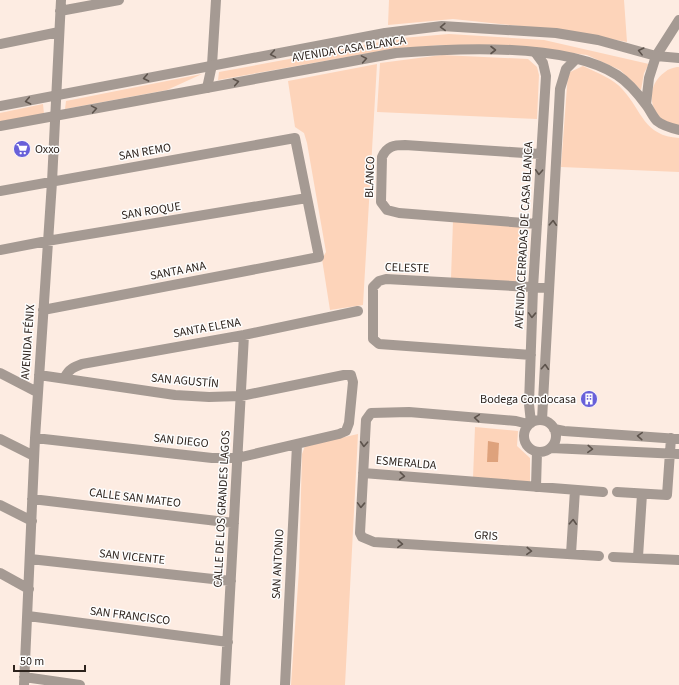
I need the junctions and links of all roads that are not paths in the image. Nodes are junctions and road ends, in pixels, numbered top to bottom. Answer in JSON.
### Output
{"nodes":[{"id":1,"x":61,"y":0,"type":"edge"},
{"id":2,"x":120,"y":0,"type":"edge"},
{"id":3,"x":216,"y":0,"type":"edge"},
{"id":4,"x":60,"y":11,"type":"junction"},
{"id":5,"x":679,"y":20,"type":"edge"},
{"id":6,"x":59,"y":32,"type":"junction"},
{"id":7,"x":0,"y":44,"type":"edge"},
{"id":8,"x":535,"y":52,"type":"junction"},
{"id":9,"x":656,"y":56,"type":"junction"},
{"id":10,"x":679,"y":58,"type":"edge"},
{"id":11,"x":576,"y":59,"type":"junction"},
{"id":12,"x":212,"y":65,"type":"junction"},
{"id":13,"x":207,"y":88,"type":"junction"},
{"id":14,"x":545,"y":88,"type":"junction"},
{"id":15,"x":560,"y":89,"type":"junction"},
{"id":16,"x":56,"y":96,"type":"junction"},
{"id":17,"x":646,"y":104,"type":"junction"},
{"id":18,"x":0,"y":106,"type":"edge"},
{"id":19,"x":56,"y":116,"type":"junction"},
{"id":20,"x":542,"y":123,"type":"junction"},
{"id":21,"x":559,"y":123,"type":"junction"},
{"id":22,"x":0,"y":126,"type":"edge"},
{"id":23,"x":679,"y":130,"type":"edge"},
{"id":24,"x":540,"y":154,"type":"junction"},
{"id":25,"x":52,"y":182,"type":"junction"},
{"id":26,"x":0,"y":191,"type":"edge"},
{"id":27,"x":307,"y":198,"type":"junction"},
{"id":28,"x":537,"y":224,"type":"junction"},
{"id":29,"x":48,"y":241,"type":"junction"},
{"id":30,"x":0,"y":250,"type":"edge"},
{"id":31,"x":536,"y":252,"type":"junction"},
{"id":32,"x":552,"y":252,"type":"junction"},
{"id":33,"x":529,"y":287,"type":"junction"},
{"id":34,"x":549,"y":288,"type":"junction"},
{"id":35,"x":43,"y":310,"type":"junction"},
{"id":36,"x":358,"y":311,"type":"dead end"},
{"id":37,"x":244,"y":335,"type":"junction"},
{"id":38,"x":531,"y":355,"type":"junction"},
{"id":39,"x":0,"y":373,"type":"edge"},
{"id":40,"x":39,"y":374,"type":"junction"},
{"id":41,"x":65,"y":377,"type":"junction"},
{"id":42,"x":530,"y":390,"type":"junction"},
{"id":43,"x":543,"y":391,"type":"junction"},
{"id":44,"x":37,"y":392,"type":"junction"},
{"id":45,"x":241,"y":396,"type":"junction"},
{"id":46,"x":542,"y":420,"type":"junction"},
{"id":47,"x":530,"y":423,"type":"junction"},
{"id":48,"x":554,"y":429,"type":"junction"},
{"id":49,"x":346,"y":431,"type":"joint"},
{"id":50,"x":35,"y":438,"type":"junction"},
{"id":51,"x":675,"y":438,"type":"edge"},
{"id":52,"x":0,"y":439,"type":"edge"},
{"id":53,"x":297,"y":444,"type":"junction"},
{"id":54,"x":551,"y":448,"type":"junction"},
{"id":55,"x":537,"y":452,"type":"junction"},
{"id":56,"x":674,"y":454,"type":"edge"},
{"id":57,"x":34,"y":456,"type":"junction"},
{"id":58,"x":237,"y":458,"type":"junction"},
{"id":59,"x":363,"y":473,"type":"junction"},
{"id":60,"x":536,"y":487,"type":"junction"},
{"id":61,"x":574,"y":490,"type":"junction"},
{"id":62,"x":603,"y":492,"type":"dead end"},
{"id":63,"x":617,"y":492,"type":"dead end"},
{"id":64,"x":642,"y":494,"type":"junction"},
{"id":65,"x":32,"y":499,"type":"junction"},
{"id":66,"x":0,"y":505,"type":"edge"},
{"id":67,"x":32,"y":521,"type":"junction"},
{"id":68,"x":234,"y":523,"type":"junction"},
{"id":69,"x":571,"y":554,"type":"junction"},
{"id":70,"x":599,"y":556,"type":"dead end"},
{"id":71,"x":613,"y":557,"type":"dead end"},
{"id":72,"x":638,"y":557,"type":"junction"},
{"id":73,"x":30,"y":559,"type":"junction"},
{"id":74,"x":679,"y":560,"type":"edge"},
{"id":75,"x":0,"y":573,"type":"edge"},
{"id":76,"x":231,"y":581,"type":"junction"},
{"id":77,"x":29,"y":589,"type":"junction"},
{"id":78,"x":28,"y":616,"type":"junction"},
{"id":79,"x":228,"y":642,"type":"junction"},
{"id":80,"x":24,"y":681,"type":"edge"},
{"id":81,"x":80,"y":685,"type":"edge"},
{"id":82,"x":225,"y":685,"type":"edge"},
{"id":83,"x":284,"y":685,"type":"edge"}],
"edges":[{"from":1,"to":4,"type":"street","name":"AVENIDA FÉNIX"},
{"from":2,"to":4,"type":"street"},
{"from":3,"to":12,"type":"street"},
{"from":4,"to":6,"type":"street","name":"AVENIDA FÉNIX"},
{"from":5,"to":9,"type":"street"},
{"from":6,"to":7,"type":"street"},
{"from":6,"to":16,"type":"street","name":"AVENIDA FÉNIX"},
{"from":8,"to":11,"type":"street","name":"AVENIDA CASA BLANCA"},
{"from":13,"to":8,"type":"street","name":"AVENIDA CASA BLANCA","one_way":true},
{"from":8,"to":14,"type":"street","name":"AVENIDA CERRADAS DE CASA BLANCA"},
{"from":9,"to":10,"type":"street","name":"AVENIDA CASA BLANCA"},
{"from":9,"to":12,"type":"street","name":"AVENIDA CASA BLANCA","one_way":true},
{"from":9,"to":17,"type":"street"},
{"from":11,"to":15,"type":"street"},
{"from":11,"to":17,"type":"street","name":"AVENIDA CASA BLANCA"},
{"from":12,"to":13,"type":"street"},
{"from":12,"to":16,"type":"street","name":"AVENIDA CASA BLANCA","one_way":true},
{"from":19,"to":13,"type":"street","name":"AVENIDA CASA BLANCA","one_way":true},
{"from":14,"to":15,"type":"street"},
{"from":14,"to":20,"type":"street","name":"AVENIDA CERRADAS DE CASA BLANCA"},
{"from":15,"to":21,"type":"street"},
{"from":16,"to":18,"type":"street","name":"AVENIDA CASA BLANCA","one_way":true},
{"from":16,"to":19,"type":"street","name":"AVENIDA FÉNIX"},
{"from":17,"to":23,"type":"street","name":"AVENIDA CASA BLANCA"},
{"from":19,"to":22,"type":"street","name":"AVENIDA CASA BLANCA"},
{"from":19,"to":25,"type":"street","name":"AVENIDA FÉNIX"},
{"from":20,"to":21,"type":"street"},
{"from":20,"to":24,"type":"street","name":"AVENIDA CERRADAS DE CASA BLANCA"},
{"from":32,"to":21,"type":"street","one_way":true},
{"from":24,"to":28,"type":"street","name":"AVENIDA CERRADAS DE CASA BLANCA","one_way":true},
{"from":24,"to":28,"type":"street","name":"BLANCO"},
{"from":25,"to":26,"type":"street","name":"SAN REMO"},
{"from":25,"to":27,"type":"street","name":"SAN REMO"},
{"from":25,"to":29,"type":"street","name":"AVENIDA FÉNIX"},
{"from":27,"to":29,"type":"street","name":"SAN ROQUE"},
{"from":27,"to":35,"type":"street","name":"SANTA ANA"},
{"from":28,"to":31,"type":"street","name":"AVENIDA CERRADAS DE CASA BLANCA"},
{"from":29,"to":30,"type":"street","name":"SAN ROQUE"},
{"from":29,"to":35,"type":"street","name":"AVENIDA FÉNIX"},
{"from":31,"to":32,"type":"street"},
{"from":31,"to":33,"type":"street","name":"AVENIDA CERRADAS DE CASA BLANCA"},
{"from":32,"to":34,"type":"street"},
{"from":33,"to":34,"type":"street"},
{"from":33,"to":38,"type":"street","name":"AVENIDA CERRADAS DE CASA BLANCA","one_way":true},
{"from":33,"to":38,"type":"street","name":"CELESTE"},
{"from":43,"to":34,"type":"street","one_way":true},
{"from":35,"to":40,"type":"street","name":"AVENIDA FÉNIX"},
{"from":36,"to":37,"type":"street","name":"SANTA ELENA"},
{"from":37,"to":41,"type":"street","name":"SANTA ELENA"},
{"from":37,"to":45,"type":"street","name":"CALLE DE LOS GRANDES LAGOS"},
{"from":38,"to":42,"type":"street","name":"AVENIDA CERRADAS DE CASA BLANCA"},
{"from":39,"to":44,"type":"street"},
{"from":40,"to":41,"type":"street","name":"SAN AGUSTÍN"},
{"from":40,"to":44,"type":"street","name":"AVENIDA FÉNIX"},
{"from":41,"to":45,"type":"street","name":"SAN AGUSTÍN"},
{"from":42,"to":43,"type":"street"},
{"from":42,"to":47,"type":"street","name":"AVENIDA CERRADAS DE CASA BLANCA"},
{"from":43,"to":46,"type":"street"},
{"from":44,"to":50,"type":"street","name":"AVENIDA FÉNIX"},
{"from":45,"to":49,"type":"street","name":"SAN AGUSTÍN"},
{"from":45,"to":58,"type":"street","name":"CALLE DE LOS GRANDES LAGOS"},
{"from":46,"to":47,"type":"street"},
{"from":46,"to":48,"type":"street"},
{"from":47,"to":55,"type":"street"},
{"from":47,"to":59,"type":"street","name":"ESMERALDA","one_way":true},
{"from":51,"to":48,"type":"street","one_way":true},
{"from":48,"to":54,"type":"street"},
{"from":49,"to":53,"type":"street","name":"SAN DIEGO"},
{"from":50,"to":57,"type":"street","name":"AVENIDA FÉNIX"},
{"from":50,"to":58,"type":"street","name":"SAN DIEGO"},
{"from":51,"to":56,"type":"street"},
{"from":52,"to":57,"type":"street"},
{"from":53,"to":58,"type":"street","name":"SAN DIEGO"},
{"from":53,"to":83,"type":"street","name":"SAN ANTONIO"},
{"from":54,"to":55,"type":"street"},
{"from":54,"to":56,"type":"street","one_way":true},
{"from":55,"to":60,"type":"street"},
{"from":56,"to":64,"type":"street"},
{"from":57,"to":65,"type":"street","name":"AVENIDA FÉNIX"},
{"from":58,"to":68,"type":"street","name":"CALLE DE LOS GRANDES LAGOS"},
{"from":59,"to":60,"type":"street","name":"ESMERALDA","one_way":true},
{"from":59,"to":69,"type":"street","name":"GRIS","one_way":true},
{"from":60,"to":61,"type":"street"},
{"from":61,"to":62,"type":"street"},
{"from":69,"to":61,"type":"street","one_way":true},
{"from":63,"to":64,"type":"street"},
{"from":64,"to":72,"type":"street"},
{"from":65,"to":67,"type":"street","name":"AVENIDA FÉNIX"},
{"from":65,"to":68,"type":"street","name":"CALLE SAN MATEO"},
{"from":66,"to":67,"type":"street"},
{"from":67,"to":73,"type":"street","name":"AVENIDA FÉNIX"},
{"from":68,"to":76,"type":"street","name":"CALLE DE LOS GRANDES LAGOS"},
{"from":69,"to":70,"type":"street","name":"GRIS"},
{"from":71,"to":72,"type":"street"},
{"from":72,"to":74,"type":"street"},
{"from":73,"to":76,"type":"street","name":"SAN VICENTE"},
{"from":73,"to":77,"type":"street","name":"AVENIDA FÉNIX"},
{"from":75,"to":77,"type":"street"},
{"from":76,"to":79,"type":"street","name":"CALLE DE LOS GRANDES LAGOS"},
{"from":77,"to":78,"type":"street","name":"AVENIDA FÉNIX"},
{"from":78,"to":79,"type":"street","name":"SAN FRANCISCO"},
{"from":78,"to":80,"type":"street","name":"AVENIDA FÉNIX"},
{"from":79,"to":82,"type":"street","name":"CALLE DE LOS GRANDES LAGOS"},
{"from":80,"to":81,"type":"street"}]}
